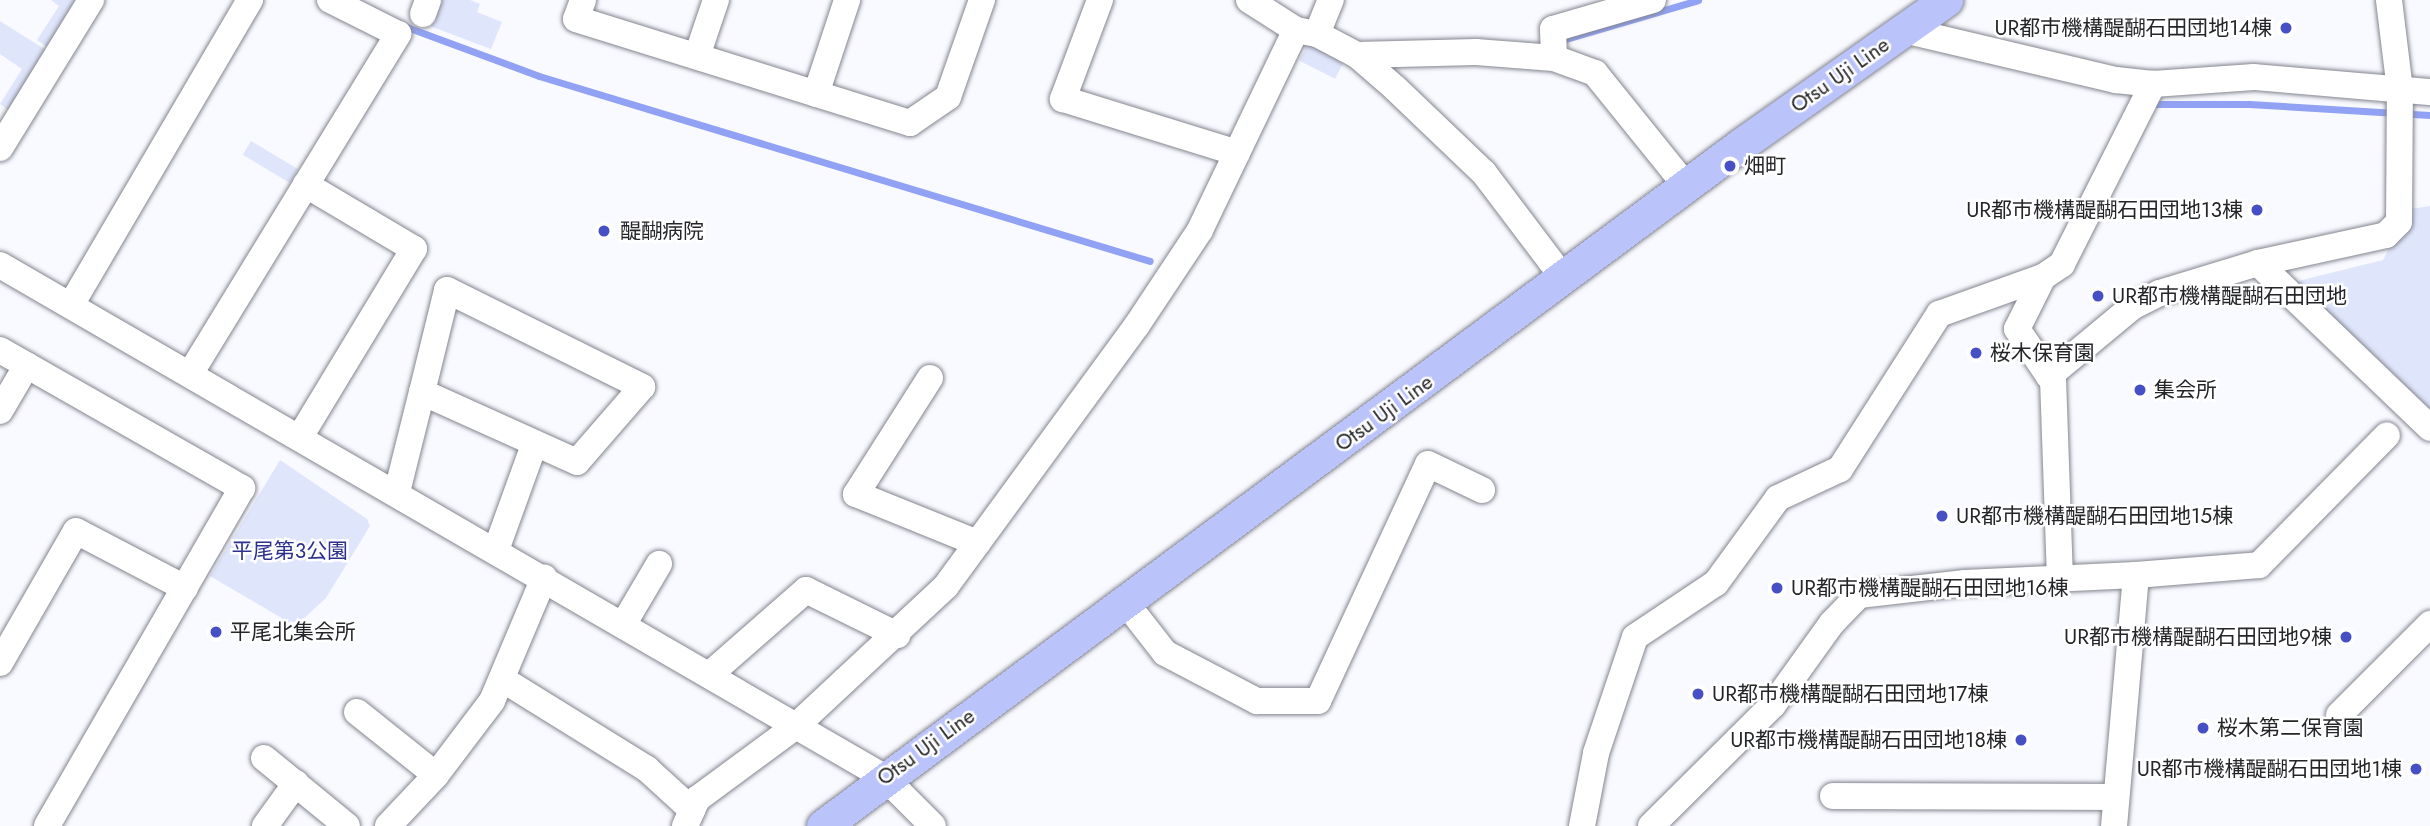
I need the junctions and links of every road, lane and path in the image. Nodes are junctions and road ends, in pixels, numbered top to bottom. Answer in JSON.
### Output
{"nodes":[{"id":1,"x":91,"y":0,"type":"edge"},
{"id":2,"x":250,"y":0,"type":"edge"},
{"id":3,"x":330,"y":0,"type":"edge"},
{"id":4,"x":583,"y":0,"type":"edge"},
{"id":5,"x":716,"y":0,"type":"edge"},
{"id":6,"x":847,"y":0,"type":"edge"},
{"id":7,"x":982,"y":0,"type":"edge"},
{"id":8,"x":1100,"y":0,"type":"edge"},
{"id":9,"x":1249,"y":0,"type":"edge"},
{"id":10,"x":1331,"y":0,"type":"edge"},
{"id":11,"x":1653,"y":0,"type":"edge"},
{"id":12,"x":1946,"y":0,"type":"edge"},
{"id":13,"x":2389,"y":0,"type":"edge"},
{"id":14,"x":1904,"y":30,"type":"junction"},
{"id":15,"x":1307,"y":32,"type":"junction"},
{"id":16,"x":1357,"y":55,"type":"junction"},
{"id":17,"x":697,"y":57,"type":"junction"},
{"id":18,"x":1554,"y":57,"type":"junction"},
{"id":19,"x":2154,"y":84,"type":"junction"},
{"id":20,"x":2400,"y":90,"type":"junction"},
{"id":21,"x":2430,"y":92,"type":"edge"},
{"id":22,"x":816,"y":94,"type":"junction"},
{"id":23,"x":0,"y":148,"type":"edge"},
{"id":24,"x":1237,"y":153,"type":"junction"},
{"id":25,"x":306,"y":186,"type":"junction"},
{"id":26,"x":1686,"y":187,"type":"junction"},
{"id":27,"x":2258,"y":263,"type":"junction"},
{"id":28,"x":0,"y":265,"type":"edge"},
{"id":29,"x":2043,"y":276,"type":"junction"},
{"id":30,"x":1564,"y":280,"type":"junction"},
{"id":31,"x":71,"y":305,"type":"junction"},
{"id":32,"x":0,"y":350,"type":"edge"},
{"id":33,"x":27,"y":365,"type":"junction"},
{"id":34,"x":190,"y":374,"type":"junction"},
{"id":35,"x":2049,"y":376,"type":"junction"},
{"id":36,"x":930,"y":378,"type":"dead end"},
{"id":37,"x":422,"y":392,"type":"junction"},
{"id":38,"x":0,"y":411,"type":"edge"},
{"id":39,"x":2430,"y":428,"type":"edge"},
{"id":40,"x":2387,"y":435,"type":"dead end"},
{"id":41,"x":300,"y":437,"type":"junction"},
{"id":42,"x":534,"y":445,"type":"junction"},
{"id":43,"x":1482,"y":491,"type":"dead end"},
{"id":44,"x":397,"y":492,"type":"junction"},
{"id":45,"x":978,"y":543,"type":"junction"},
{"id":46,"x":496,"y":550,"type":"junction"},
{"id":47,"x":659,"y":564,"type":"dead end"},
{"id":48,"x":2136,"y":575,"type":"junction"},
{"id":49,"x":544,"y":578,"type":"junction"},
{"id":50,"x":2060,"y":579,"type":"junction"},
{"id":51,"x":185,"y":588,"type":"junction"},
{"id":52,"x":1126,"y":603,"type":"junction"},
{"id":53,"x":2430,"y":624,"type":"edge"},
{"id":54,"x":623,"y":625,"type":"junction"},
{"id":55,"x":897,"y":635,"type":"junction"},
{"id":56,"x":0,"y":663,"type":"edge"},
{"id":57,"x":709,"y":675,"type":"junction"},
{"id":58,"x":502,"y":680,"type":"junction"},
{"id":59,"x":357,"y":712,"type":"dead end"},
{"id":60,"x":2339,"y":715,"type":"dead end"},
{"id":61,"x":796,"y":726,"type":"junction"},
{"id":62,"x":264,"y":758,"type":"dead end"},
{"id":63,"x":436,"y":775,"type":"junction"},
{"id":64,"x":884,"y":777,"type":"junction"},
{"id":65,"x":296,"y":783,"type":"junction"},
{"id":66,"x":1833,"y":796,"type":"dead end"},
{"id":67,"x":2116,"y":797,"type":"junction"},
{"id":68,"x":688,"y":818,"type":"edge"},
{"id":69,"x":47,"y":826,"type":"edge"},
{"id":70,"x":265,"y":826,"type":"edge"},
{"id":71,"x":347,"y":826,"type":"edge"},
{"id":72,"x":388,"y":826,"type":"edge"},
{"id":73,"x":823,"y":826,"type":"edge"},
{"id":74,"x":933,"y":826,"type":"edge"},
{"id":75,"x":1582,"y":826,"type":"edge"},
{"id":76,"x":1651,"y":826,"type":"edge"},
{"id":77,"x":2114,"y":826,"type":"edge"}],
"edges":[{"from":1,"to":23,"type":"street"},
{"from":2,"to":31,"type":"street"},
{"from":3,"to":25,"type":"street"},
{"from":4,"to":17,"type":"street"},
{"from":5,"to":17,"type":"street"},
{"from":6,"to":22,"type":"street"},
{"from":7,"to":22,"type":"street"},
{"from":8,"to":24,"type":"street"},
{"from":9,"to":15,"type":"street"},
{"from":10,"to":15,"type":"street"},
{"from":11,"to":18,"type":"street"},
{"from":12,"to":14,"type":"main road","name":"Otsu Uji Line"},
{"from":13,"to":20,"type":"street"},
{"from":14,"to":19,"type":"street"},
{"from":14,"to":26,"type":"main road","name":"Otsu Uji Line"},
{"from":15,"to":16,"type":"street"},
{"from":15,"to":24,"type":"street"},
{"from":16,"to":18,"type":"street"},
{"from":16,"to":30,"type":"street"},
{"from":17,"to":22,"type":"street"},
{"from":18,"to":26,"type":"street"},
{"from":19,"to":20,"type":"street"},
{"from":19,"to":29,"type":"street"},
{"from":20,"to":21,"type":"street"},
{"from":20,"to":27,"type":"street"},
{"from":24,"to":45,"type":"street"},
{"from":25,"to":34,"type":"street"},
{"from":25,"to":41,"type":"street"},
{"from":26,"to":30,"type":"main road","name":"Otsu Uji Line"},
{"from":27,"to":35,"type":"street"},
{"from":27,"to":39,"type":"street"},
{"from":28,"to":31,"type":"street"},
{"from":29,"to":35,"type":"street"},
{"from":29,"to":75,"type":"street"},
{"from":30,"to":52,"type":"main road","name":"Otsu Uji Line"},
{"from":31,"to":34,"type":"street"},
{"from":32,"to":33,"type":"street"},
{"from":33,"to":38,"type":"street"},
{"from":33,"to":51,"type":"street"},
{"from":34,"to":41,"type":"street"},
{"from":35,"to":50,"type":"street"},
{"from":36,"to":45,"type":"street"},
{"from":37,"to":42,"type":"street"},
{"from":37,"to":42,"type":"street"},
{"from":37,"to":44,"type":"street"},
{"from":40,"to":48,"type":"street"},
{"from":41,"to":44,"type":"street"},
{"from":42,"to":46,"type":"street"},
{"from":43,"to":52,"type":"street"},
{"from":44,"to":46,"type":"street"},
{"from":45,"to":55,"type":"street"},
{"from":46,"to":49,"type":"street"},
{"from":47,"to":54,"type":"street"},
{"from":48,"to":50,"type":"street"},
{"from":48,"to":67,"type":"street"},
{"from":49,"to":54,"type":"street"},
{"from":49,"to":58,"type":"street"},
{"from":50,"to":76,"type":"street"},
{"from":51,"to":56,"type":"street"},
{"from":51,"to":69,"type":"street"},
{"from":52,"to":64,"type":"main road","name":"Otsu Uji Line"},
{"from":53,"to":60,"type":"street"},
{"from":54,"to":57,"type":"street"},
{"from":55,"to":57,"type":"street"},
{"from":55,"to":61,"type":"street"},
{"from":57,"to":61,"type":"street"},
{"from":58,"to":63,"type":"street"},
{"from":58,"to":68,"type":"street"},
{"from":59,"to":63,"type":"street"},
{"from":61,"to":64,"type":"street"},
{"from":61,"to":68,"type":"street"},
{"from":62,"to":65,"type":"street"},
{"from":63,"to":72,"type":"street"},
{"from":64,"to":73,"type":"main road","name":"Otsu Uji Line"},
{"from":64,"to":74,"type":"street"},
{"from":65,"to":70,"type":"street"},
{"from":65,"to":71,"type":"street"},
{"from":66,"to":67,"type":"street"},
{"from":67,"to":77,"type":"street"}]}
